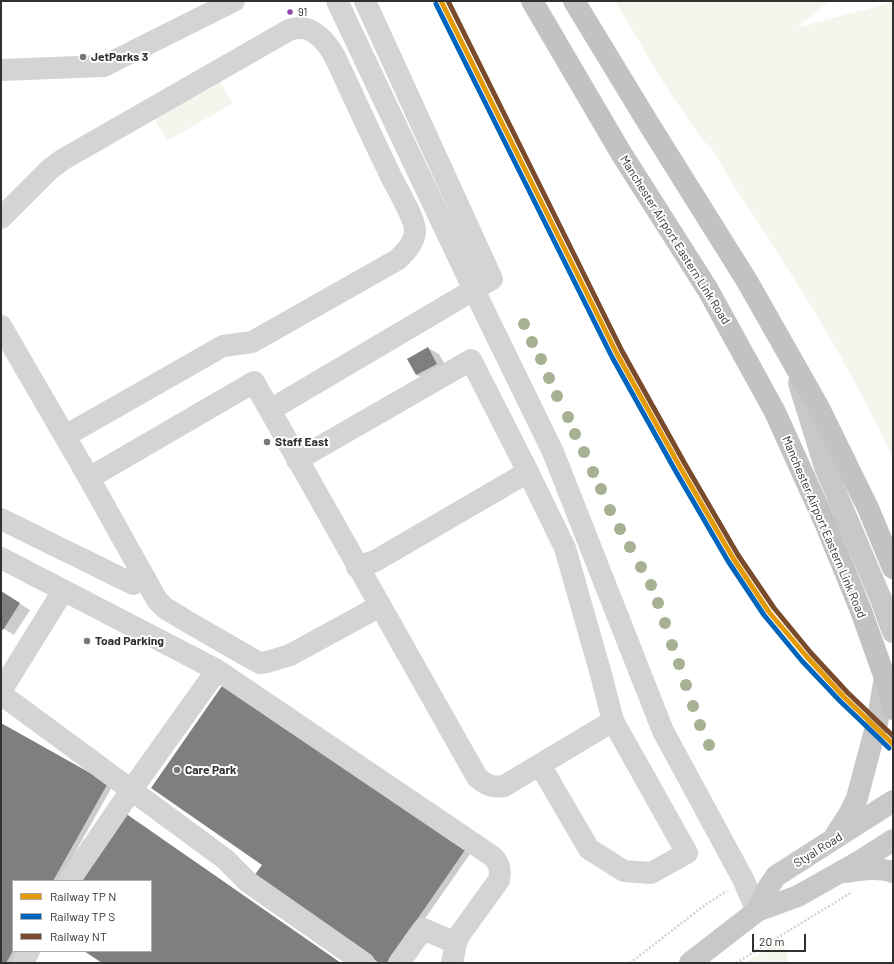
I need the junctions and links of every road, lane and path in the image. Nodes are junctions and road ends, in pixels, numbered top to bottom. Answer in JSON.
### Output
{"nodes":[{"id":1,"x":234,"y":1,"type":"edge"},
{"id":2,"x":337,"y":1,"type":"edge"},
{"id":3,"x":365,"y":1,"type":"edge"},
{"id":4,"x":532,"y":1,"type":"edge"},
{"id":5,"x":574,"y":1,"type":"edge"},
{"id":6,"x":1,"y":70,"type":"edge"},
{"id":7,"x":1,"y":218,"type":"edge"},
{"id":8,"x":474,"y":290,"type":"junction"},
{"id":9,"x":1,"y":326,"type":"edge"},
{"id":10,"x":794,"y":366,"type":"junction"},
{"id":11,"x":270,"y":410,"type":"junction"},
{"id":12,"x":65,"y":436,"type":"junction"},
{"id":13,"x":297,"y":460,"type":"junction"},
{"id":14,"x":528,"y":472,"type":"junction"},
{"id":15,"x":89,"y":478,"type":"junction"},
{"id":16,"x":1,"y":519,"type":"edge"},
{"id":17,"x":1,"y":558,"type":"edge"},
{"id":18,"x":358,"y":567,"type":"junction"},
{"id":19,"x":893,"y":568,"type":"edge"},
{"id":20,"x":145,"y":578,"type":"junction"},
{"id":21,"x":63,"y":591,"type":"junction"},
{"id":22,"x":380,"y":606,"type":"junction"},
{"id":23,"x":893,"y":632,"type":"edge"},
{"id":24,"x":217,"y":670,"type":"junction"},
{"id":25,"x":885,"y":678,"type":"junction"},
{"id":26,"x":1,"y":693,"type":"edge"},
{"id":27,"x":893,"y":709,"type":"edge"},
{"id":28,"x":613,"y":721,"type":"junction"},
{"id":29,"x":540,"y":764,"type":"junction"},
{"id":30,"x":132,"y":790,"type":"junction"},
{"id":31,"x":893,"y":801,"type":"edge"},
{"id":32,"x":832,"y":840,"type":"junction"},
{"id":33,"x":893,"y":840,"type":"edge"},
{"id":34,"x":893,"y":872,"type":"edge"},
{"id":35,"x":838,"y":873,"type":"junction"},
{"id":36,"x":70,"y":880,"type":"edge"},
{"id":37,"x":856,"y":890,"type":"dead end"},
{"id":38,"x":724,"y":893,"type":"dead end"},
{"id":39,"x":757,"y":911,"type":"junction"},
{"id":40,"x":28,"y":952,"type":"edge"},
{"id":41,"x":454,"y":953,"type":"edge"},
{"id":42,"x":22,"y":963,"type":"edge"},
{"id":43,"x":364,"y":963,"type":"edge"},
{"id":44,"x":399,"y":963,"type":"edge"},
{"id":45,"x":630,"y":963,"type":"edge"},
{"id":46,"x":690,"y":963,"type":"edge"},
{"id":47,"x":736,"y":963,"type":"edge"}],
"edges":[{"from":1,"to":6,"type":"lane"},
{"from":2,"to":8,"type":"lane"},
{"from":3,"to":8,"type":"lane"},
{"from":4,"to":25,"type":"highway","name":"Manchester Airport Eastern Link Road"},
{"from":5,"to":10,"type":"highway"},
{"from":7,"to":12,"type":"lane"},
{"from":8,"to":11,"type":"lane"},
{"from":8,"to":39,"type":"lane"},
{"from":9,"to":12,"type":"lane"},
{"from":10,"to":19,"type":"highway"},
{"from":10,"to":23,"type":"main road"},
{"from":11,"to":13,"type":"lane"},
{"from":11,"to":15,"type":"lane"},
{"from":12,"to":15,"type":"lane"},
{"from":13,"to":14,"type":"lane"},
{"from":13,"to":18,"type":"lane"},
{"from":14,"to":18,"type":"lane"},
{"from":14,"to":28,"type":"lane"},
{"from":15,"to":20,"type":"lane"},
{"from":16,"to":20,"type":"lane"},
{"from":17,"to":21,"type":"lane"},
{"from":18,"to":22,"type":"lane"},
{"from":20,"to":22,"type":"lane"},
{"from":21,"to":24,"type":"lane"},
{"from":21,"to":26,"type":"lane"},
{"from":22,"to":29,"type":"lane"},
{"from":24,"to":30,"type":"lane"},
{"from":24,"to":41,"type":"lane"},
{"from":25,"to":27,"type":"highway","name":"Manchester Airport Eastern Link Road"},
{"from":25,"to":32,"type":"main road"},
{"from":26,"to":30,"type":"lane"},
{"from":28,"to":29,"type":"lane"},
{"from":28,"to":29,"type":"lane"},
{"from":30,"to":36,"type":"lane"},
{"from":30,"to":43,"type":"lane"},
{"from":31,"to":32,"type":"main road","name":"Styal Road"},
{"from":32,"to":39,"type":"main road","name":"Styal Road"},
{"from":33,"to":35,"type":"main road","name":"Styal Road"},
{"from":34,"to":35,"type":"main road"},
{"from":35,"to":39,"type":"main road","name":"Styal Road"},
{"from":37,"to":47,"type":"path"},
{"from":38,"to":45,"type":"path"},
{"from":39,"to":46,"type":"main road","name":"Styal Road"},
{"from":40,"to":42,"type":"lane"},
{"from":41,"to":44,"type":"lane"}]}
